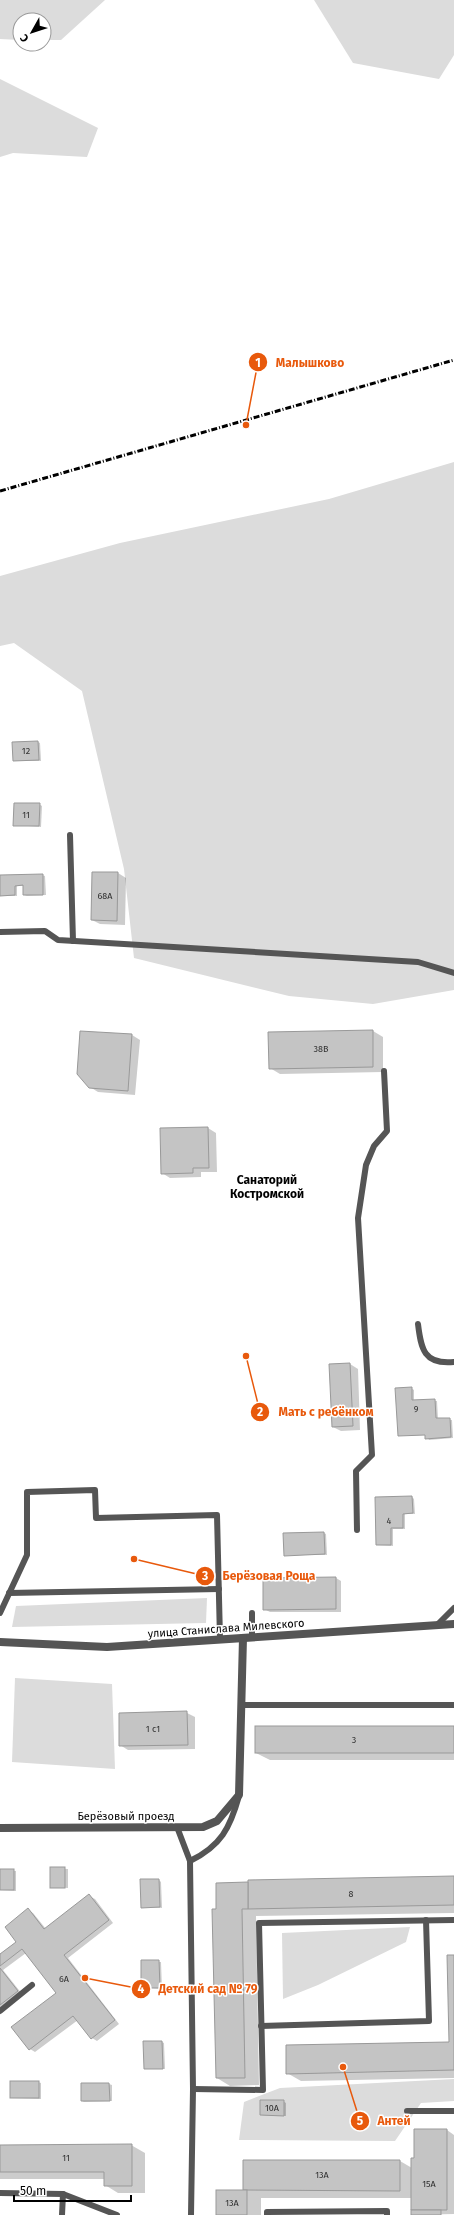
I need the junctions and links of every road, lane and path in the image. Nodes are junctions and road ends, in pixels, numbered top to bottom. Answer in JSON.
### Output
{"nodes":[{"id":1,"x":70,"y":835,"type":"dead end"},
{"id":2,"x":0,"y":932,"type":"edge"},
{"id":3,"x":72,"y":941,"type":"junction"},
{"id":4,"x":454,"y":973,"type":"edge"},
{"id":5,"x":384,"y":1071,"type":"dead end"},
{"id":6,"x":418,"y":1324,"type":"dead end"},
{"id":7,"x":454,"y":1362,"type":"edge"},
{"id":8,"x":357,"y":1530,"type":"dead end"},
{"id":9,"x":219,"y":1589,"type":"junction"},
{"id":10,"x":9,"y":1593,"type":"junction"},
{"id":11,"x":454,"y":1608,"type":"edge"},
{"id":12,"x":0,"y":1612,"type":"edge"},
{"id":13,"x":252,"y":1613,"type":"dead end"},
{"id":14,"x":454,"y":1624,"type":"edge"},
{"id":15,"x":437,"y":1625,"type":"junction"},
{"id":16,"x":252,"y":1637,"type":"junction"},
{"id":17,"x":243,"y":1638,"type":"junction"},
{"id":18,"x":220,"y":1639,"type":"junction"},
{"id":19,"x":0,"y":1642,"type":"edge"},
{"id":20,"x":454,"y":1704,"type":"edge"},
{"id":21,"x":241,"y":1705,"type":"junction"},
{"id":22,"x":239,"y":1795,"type":"junction"},
{"id":23,"x":177,"y":1827,"type":"junction"},
{"id":24,"x":0,"y":1828,"type":"edge"},
{"id":25,"x":190,"y":1861,"type":"junction"},
{"id":26,"x":426,"y":1920,"type":"junction"},
{"id":27,"x":454,"y":1920,"type":"edge"},
{"id":28,"x":32,"y":1985,"type":"dead end"},
{"id":29,"x":0,"y":2011,"type":"edge"},
{"id":30,"x":261,"y":2026,"type":"junction"},
{"id":31,"x":194,"y":2089,"type":"junction"},
{"id":32,"x":407,"y":2111,"type":"dead end"},
{"id":33,"x":454,"y":2111,"type":"edge"},
{"id":34,"x":0,"y":2193,"type":"edge"},
{"id":35,"x":63,"y":2194,"type":"junction"},
{"id":36,"x":62,"y":2215,"type":"edge"},
{"id":37,"x":117,"y":2215,"type":"edge"},
{"id":38,"x":191,"y":2215,"type":"edge"},
{"id":39,"x":267,"y":2215,"type":"edge"},
{"id":40,"x":386,"y":2215,"type":"edge"}],
"edges":[{"from":1,"to":3,"type":"lane"},
{"from":2,"to":3,"type":"lane"},
{"from":3,"to":4,"type":"lane"},
{"from":5,"to":8,"type":"lane"},
{"from":6,"to":7,"type":"lane"},
{"from":9,"to":10,"type":"lane"},
{"from":9,"to":10,"type":"lane"},
{"from":9,"to":18,"type":"lane"},
{"from":10,"to":12,"type":"lane"},
{"from":11,"to":15,"type":"lane"},
{"from":13,"to":16,"type":"lane"},
{"from":14,"to":15,"type":"street","name":"улица Станислава Милевского"},
{"from":15,"to":16,"type":"street","name":"улица Станислава Милевского"},
{"from":16,"to":17,"type":"street","name":"улица Станислава Милевского"},
{"from":17,"to":18,"type":"street","name":"улица Станислава Милевского"},
{"from":17,"to":21,"type":"street"},
{"from":18,"to":19,"type":"street","name":"улица Станислава Милевского"},
{"from":20,"to":21,"type":"lane"},
{"from":21,"to":22,"type":"street"},
{"from":22,"to":23,"type":"street","name":"Берёзовый проезд"},
{"from":22,"to":25,"type":"lane"},
{"from":23,"to":24,"type":"street","name":"Берёзовый проезд"},
{"from":23,"to":25,"type":"lane"},
{"from":25,"to":31,"type":"lane"},
{"from":26,"to":27,"type":"lane"},
{"from":26,"to":30,"type":"lane"},
{"from":26,"to":30,"type":"lane"},
{"from":28,"to":29,"type":"lane"},
{"from":30,"to":31,"type":"lane"},
{"from":31,"to":38,"type":"lane"},
{"from":32,"to":33,"type":"lane"},
{"from":34,"to":35,"type":"lane"},
{"from":35,"to":36,"type":"lane"},
{"from":35,"to":37,"type":"lane"},
{"from":39,"to":40,"type":"lane"}]}
